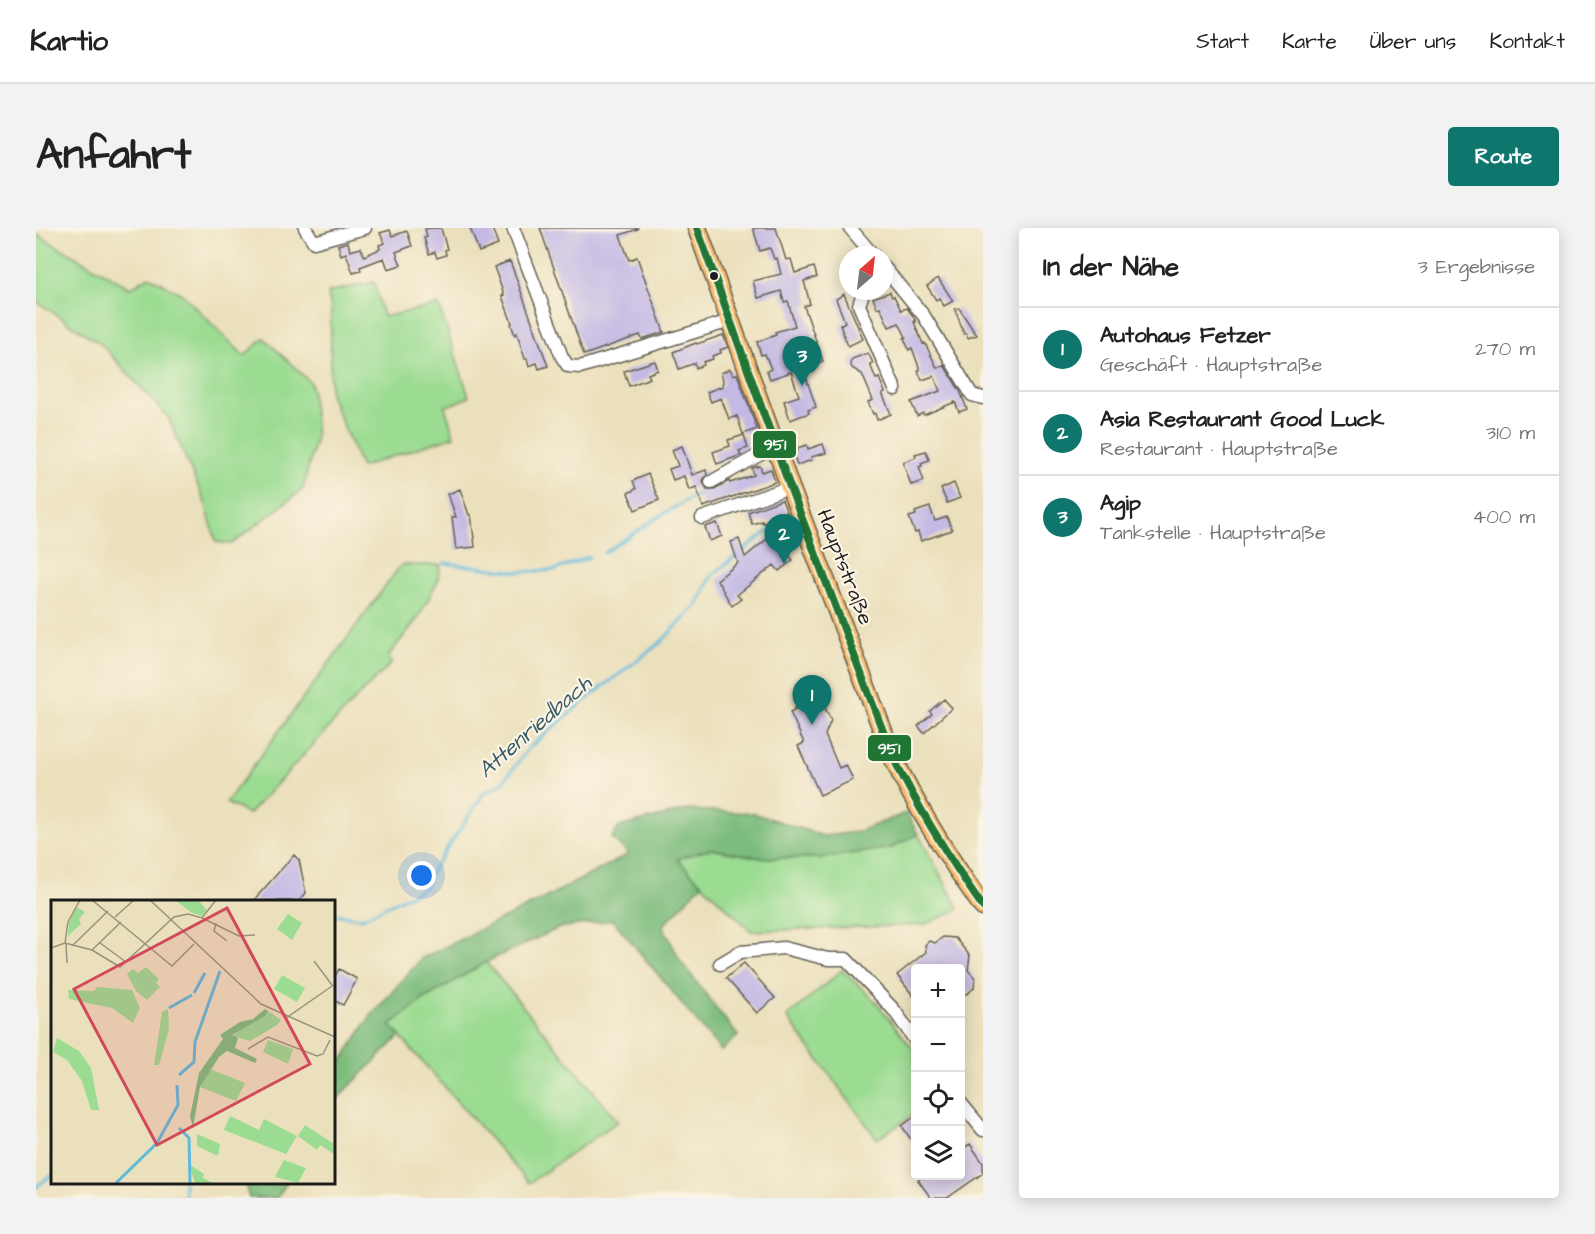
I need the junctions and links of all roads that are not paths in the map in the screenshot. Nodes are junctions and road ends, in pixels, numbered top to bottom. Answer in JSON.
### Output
{"nodes":[{"id":1,"x":305,"y":228,"type":"edge"},
{"id":2,"x":513,"y":228,"type":"edge"},
{"id":3,"x":697,"y":228,"type":"edge"},
{"id":4,"x":850,"y":228,"type":"edge"},
{"id":5,"x":357,"y":229,"type":"edge"},
{"id":6,"x":865,"y":246,"type":"edge"},
{"id":7,"x":893,"y":282,"type":"edge"},
{"id":8,"x":860,"y":300,"type":"edge"},
{"id":9,"x":730,"y":321,"type":"junction"},
{"id":10,"x":895,"y":389,"type":"dead end"},
{"id":11,"x":983,"y":398,"type":"edge"},
{"id":12,"x":776,"y":446,"type":"junction"},
{"id":13,"x":711,"y":482,"type":"dead end"},
{"id":14,"x":790,"y":487,"type":"junction"},
{"id":15,"x":702,"y":518,"type":"dead end"},
{"id":16,"x":983,"y":907,"type":"edge"},
{"id":17,"x":720,"y":964,"type":"dead end"},
{"id":18,"x":911,"y":1034,"type":"edge"},
{"id":19,"x":965,"y":1108,"type":"edge"},
{"id":20,"x":983,"y":1130,"type":"edge"}],
"edges":[{"from":1,"to":5,"type":"street"},
{"from":2,"to":9,"type":"street"},
{"from":3,"to":9,"type":"main road","name":"Hauptstraße"},
{"from":4,"to":6,"type":"street"},
{"from":7,"to":11,"type":"street"},
{"from":8,"to":10,"type":"street"},
{"from":9,"to":12,"type":"main road","name":"Hauptstraße"},
{"from":12,"to":13,"type":"street"},
{"from":12,"to":14,"type":"main road","name":"Hauptstraße"},
{"from":14,"to":15,"type":"street"},
{"from":14,"to":16,"type":"main road","name":"Hauptstraße"},
{"from":17,"to":18,"type":"street"},
{"from":19,"to":20,"type":"street"}]}
